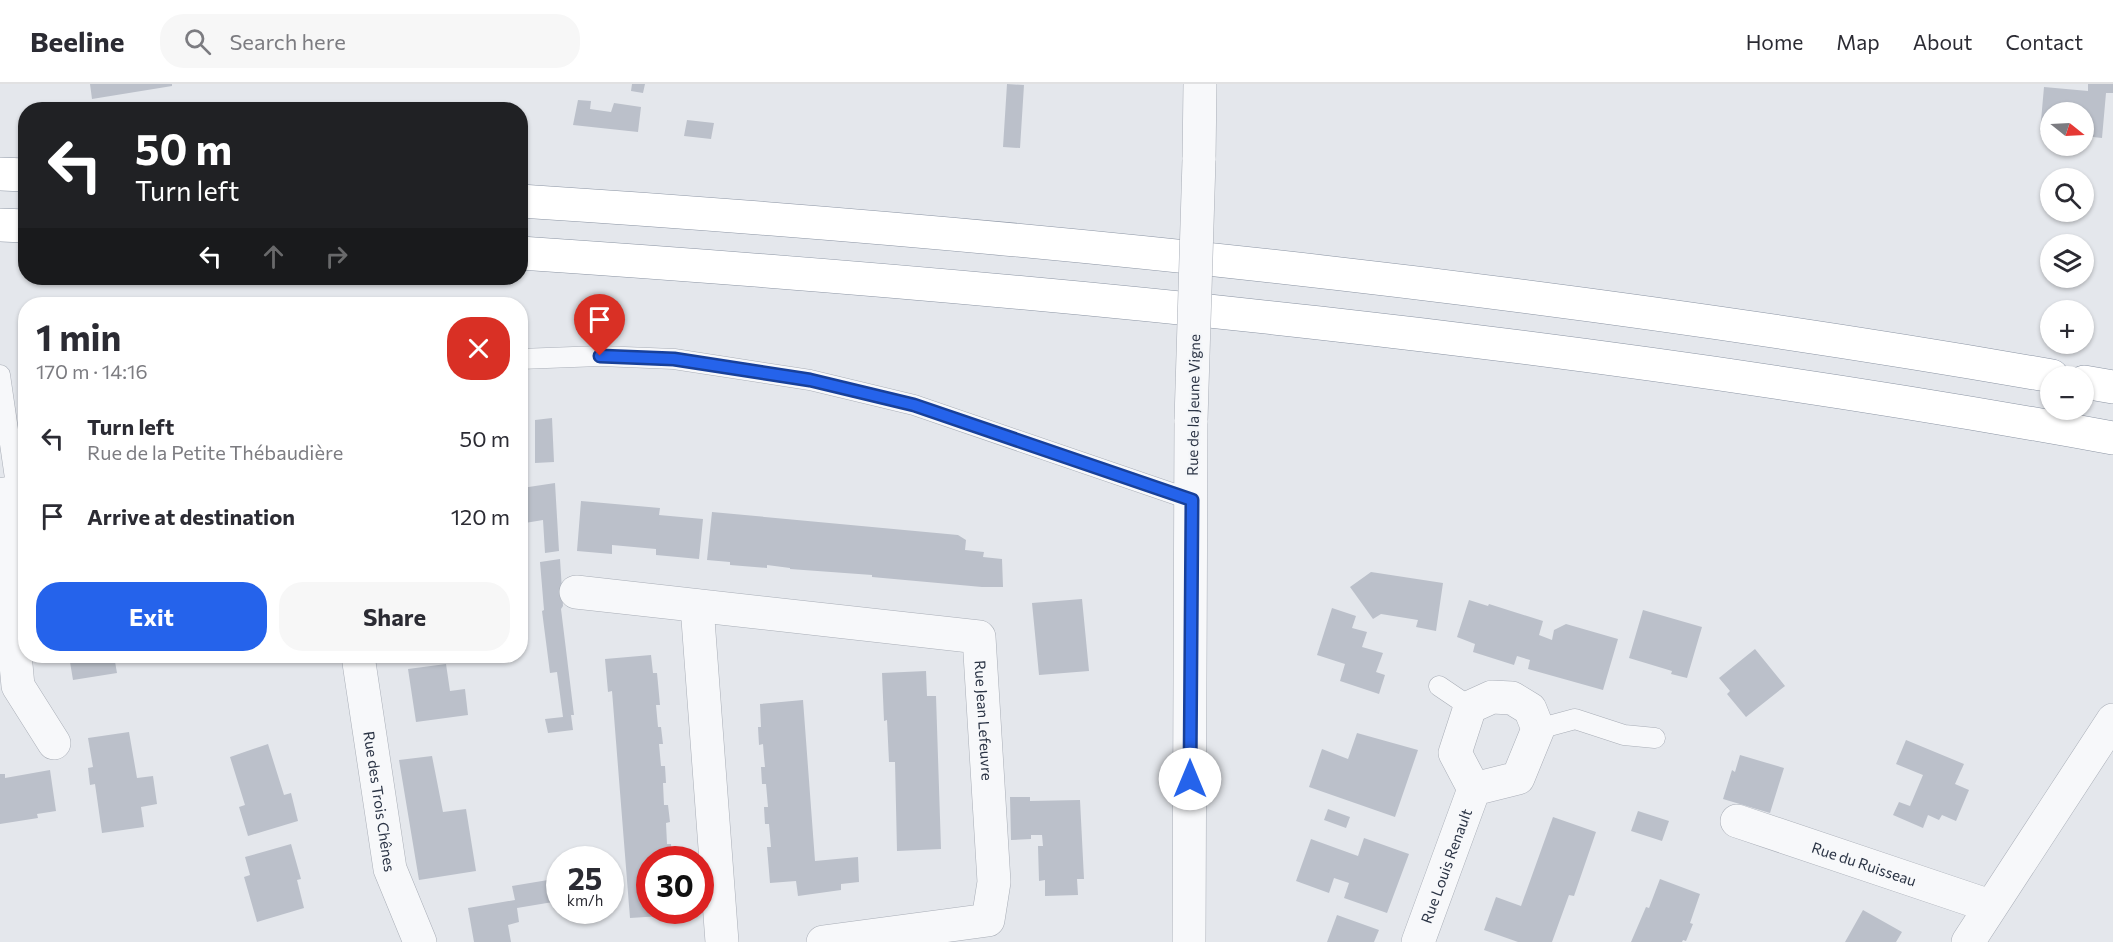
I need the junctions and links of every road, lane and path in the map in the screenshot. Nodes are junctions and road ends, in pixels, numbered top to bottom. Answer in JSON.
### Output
{"nodes":[{"id":1,"x":1200,"y":84,"type":"edge"},
{"id":2,"x":0,"y":174,"type":"edge"},
{"id":3,"x":18,"y":175,"type":"edge"},
{"id":4,"x":528,"y":202,"type":"edge"},
{"id":5,"x":0,"y":225,"type":"edge"},
{"id":6,"x":18,"y":226,"type":"edge"},
{"id":7,"x":528,"y":254,"type":"edge"},
{"id":8,"x":528,"y":359,"type":"edge"},
{"id":9,"x":2040,"y":374,"type":"edge"},
{"id":10,"x":0,"y":375,"type":"edge"},
{"id":11,"x":2094,"y":384,"type":"edge"},
{"id":12,"x":2113,"y":387,"type":"edge"},
{"id":13,"x":2113,"y":438,"type":"edge"},
{"id":14,"x":18,"y":474,"type":"edge"},
{"id":15,"x":18,"y":492,"type":"edge"},
{"id":16,"x":1192,"y":500,"type":"junction"},
{"id":17,"x":576,"y":592,"type":"dead end"},
{"id":18,"x":698,"y":606,"type":"junction"},
{"id":19,"x":359,"y":663,"type":"edge"},
{"id":20,"x":9,"y":687,"type":"edge"},
{"id":21,"x":1439,"y":687,"type":"dead end"},
{"id":22,"x":1470,"y":707,"type":"junction"},
{"id":23,"x":2113,"y":720,"type":"edge"},
{"id":24,"x":1538,"y":729,"type":"junction"},
{"id":25,"x":1655,"y":738,"type":"dead end"},
{"id":26,"x":54,"y":743,"type":"dead end"},
{"id":27,"x":1474,"y":789,"type":"junction"},
{"id":28,"x":1737,"y":821,"type":"dead end"},
{"id":29,"x":1990,"y":906,"type":"junction"},
{"id":30,"x":420,"y":942,"type":"edge"},
{"id":31,"x":722,"y":942,"type":"edge"},
{"id":32,"x":824,"y":942,"type":"edge"},
{"id":33,"x":1189,"y":942,"type":"edge"},
{"id":34,"x":1418,"y":942,"type":"edge"},
{"id":35,"x":1968,"y":942,"type":"edge"}],
"edges":[{"from":1,"to":16,"type":"street","name":"Rue de la Jeune Vigne","bridge":true},
{"from":2,"to":3,"type":"highway"},
{"from":4,"to":9,"type":"highway"},
{"from":5,"to":6,"type":"highway"},
{"from":7,"to":13,"type":"highway"},
{"from":8,"to":16,"type":"lane"},
{"from":10,"to":14,"type":"lane"},
{"from":11,"to":12,"type":"highway"},
{"from":15,"to":20,"type":"street"},
{"from":16,"to":33,"type":"street","name":"Rue de la Jeune Vigne"},
{"from":17,"to":18,"type":"street","name":"Rue Jean Lefeuvre"},
{"from":18,"to":31,"type":"street"},
{"from":18,"to":32,"type":"street","name":"Rue Jean Lefeuvre"},
{"from":19,"to":30,"type":"street","name":"Rue des Trois Chênes"},
{"from":20,"to":26,"type":"street"},
{"from":21,"to":22,"type":"lane"},
{"from":22,"to":24,"type":"street"},
{"from":22,"to":27,"type":"street","name":"Rue Louis Renault"},
{"from":23,"to":29,"type":"street"},
{"from":24,"to":25,"type":"lane"},
{"from":24,"to":27,"type":"street","name":"Rue Louis Renault"},
{"from":27,"to":34,"type":"street","name":"Rue Louis Renault"},
{"from":28,"to":29,"type":"street","name":"Rue du Ruisseau"},
{"from":29,"to":35,"type":"street"}]}
